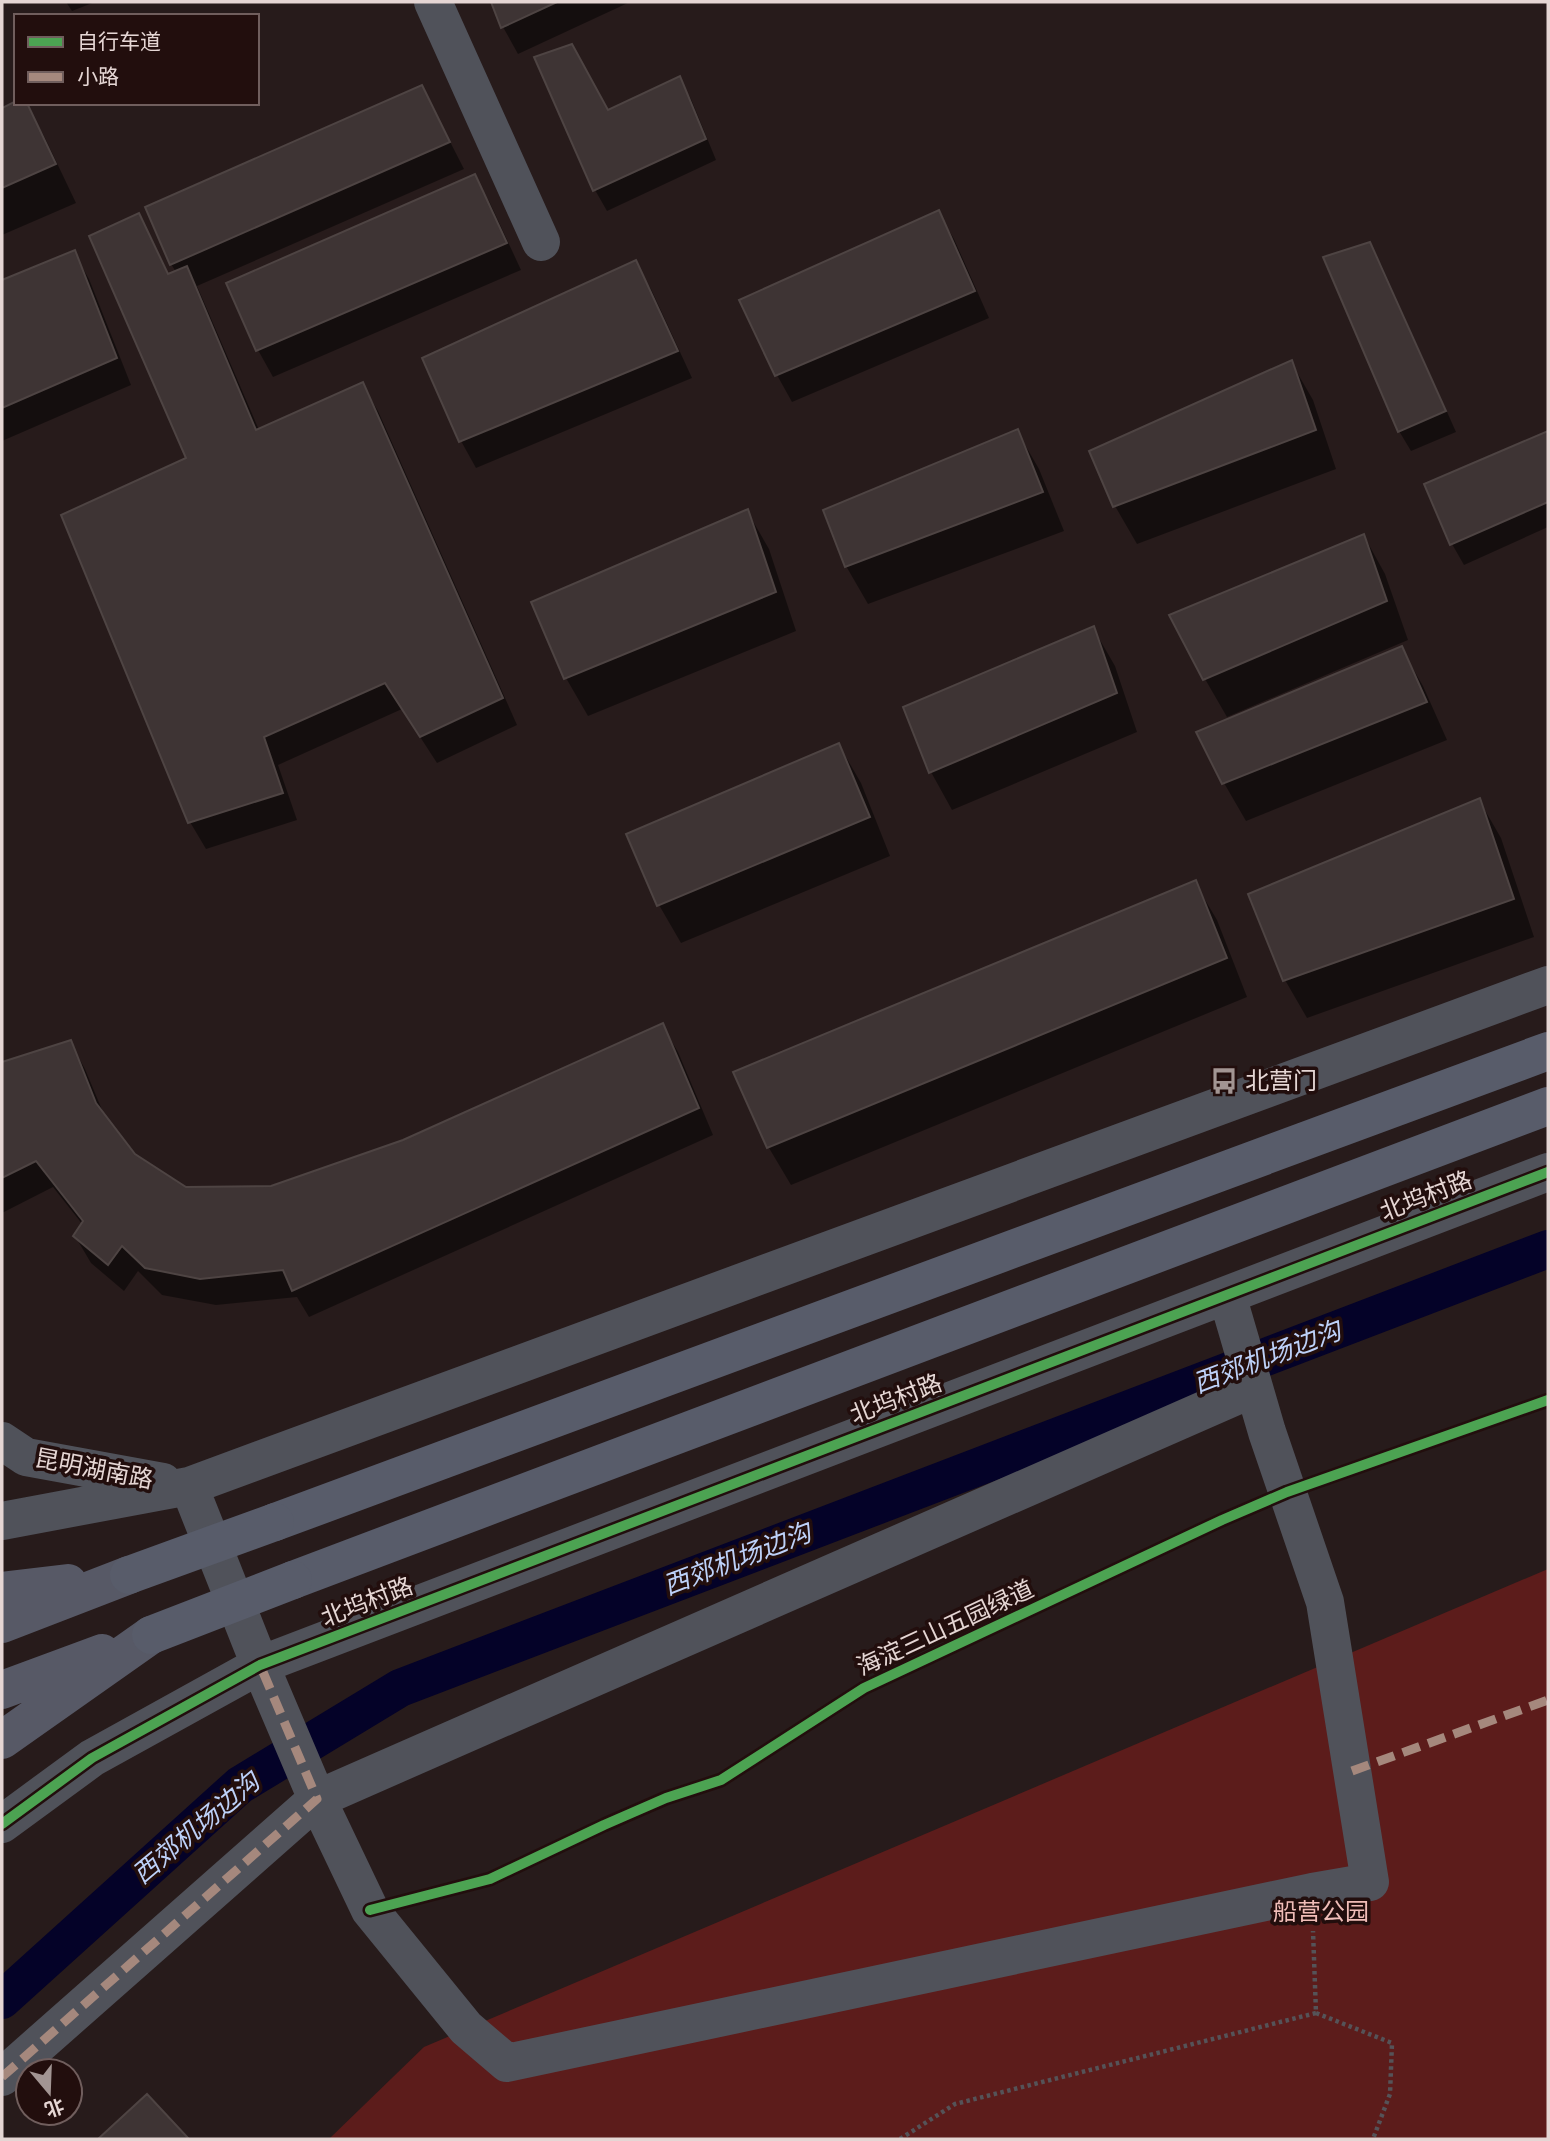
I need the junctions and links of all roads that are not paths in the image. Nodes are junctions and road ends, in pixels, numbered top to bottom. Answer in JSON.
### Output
{"nodes":[{"id":1,"x":433,"y":2,"type":"edge"},
{"id":2,"x":541,"y":242,"type":"dead end"},
{"id":3,"x":1548,"y":985,"type":"edge"},
{"id":4,"x":1548,"y":1051,"type":"edge"},
{"id":5,"x":1548,"y":1106,"type":"edge"},
{"id":6,"x":1548,"y":1172,"type":"edge"},
{"id":7,"x":1227,"y":1295,"type":"junction"},
{"id":8,"x":1250,"y":1374,"type":"junction"},
{"id":9,"x":2,"y":1441,"type":"edge"},
{"id":10,"x":189,"y":1486,"type":"junction"},
{"id":11,"x":2,"y":1521,"type":"edge"},
{"id":12,"x":129,"y":1575,"type":"junction"},
{"id":13,"x":2,"y":1591,"type":"edge"},
{"id":14,"x":2,"y":1624,"type":"edge"},
{"id":15,"x":151,"y":1635,"type":"junction"},
{"id":16,"x":260,"y":1665,"type":"junction"},
{"id":17,"x":2,"y":1690,"type":"edge"},
{"id":18,"x":2,"y":1740,"type":"edge"},
{"id":19,"x":303,"y":1767,"type":"junction"},
{"id":20,"x":2,"y":1824,"type":"edge"},
{"id":21,"x":2,"y":2077,"type":"edge"}],
"edges":[{"from":1,"to":2,"type":"street"},
{"from":3,"to":10,"type":"street"},
{"from":4,"to":12,"type":"main road","bridge":true},
{"from":5,"to":15,"type":"main road","name":"北坞村路","bridge":true},
{"from":6,"to":7,"type":"street","name":"北坞村路"},
{"from":7,"to":8,"type":"street"},
{"from":7,"to":16,"type":"street","name":"北坞村路"},
{"from":8,"to":19,"type":"street"},
{"from":8,"to":19,"type":"street"},
{"from":9,"to":10,"type":"street","name":"昆明湖南路"},
{"from":10,"to":11,"type":"street"},
{"from":10,"to":16,"type":"street"},
{"from":12,"to":13,"type":"highway"},
{"from":12,"to":14,"type":"highway"},
{"from":15,"to":17,"type":"highway"},
{"from":15,"to":18,"type":"highway"},
{"from":16,"to":19,"type":"street"},
{"from":16,"to":20,"type":"street","name":"北坞村路"},
{"from":19,"to":21,"type":"street"}]}
